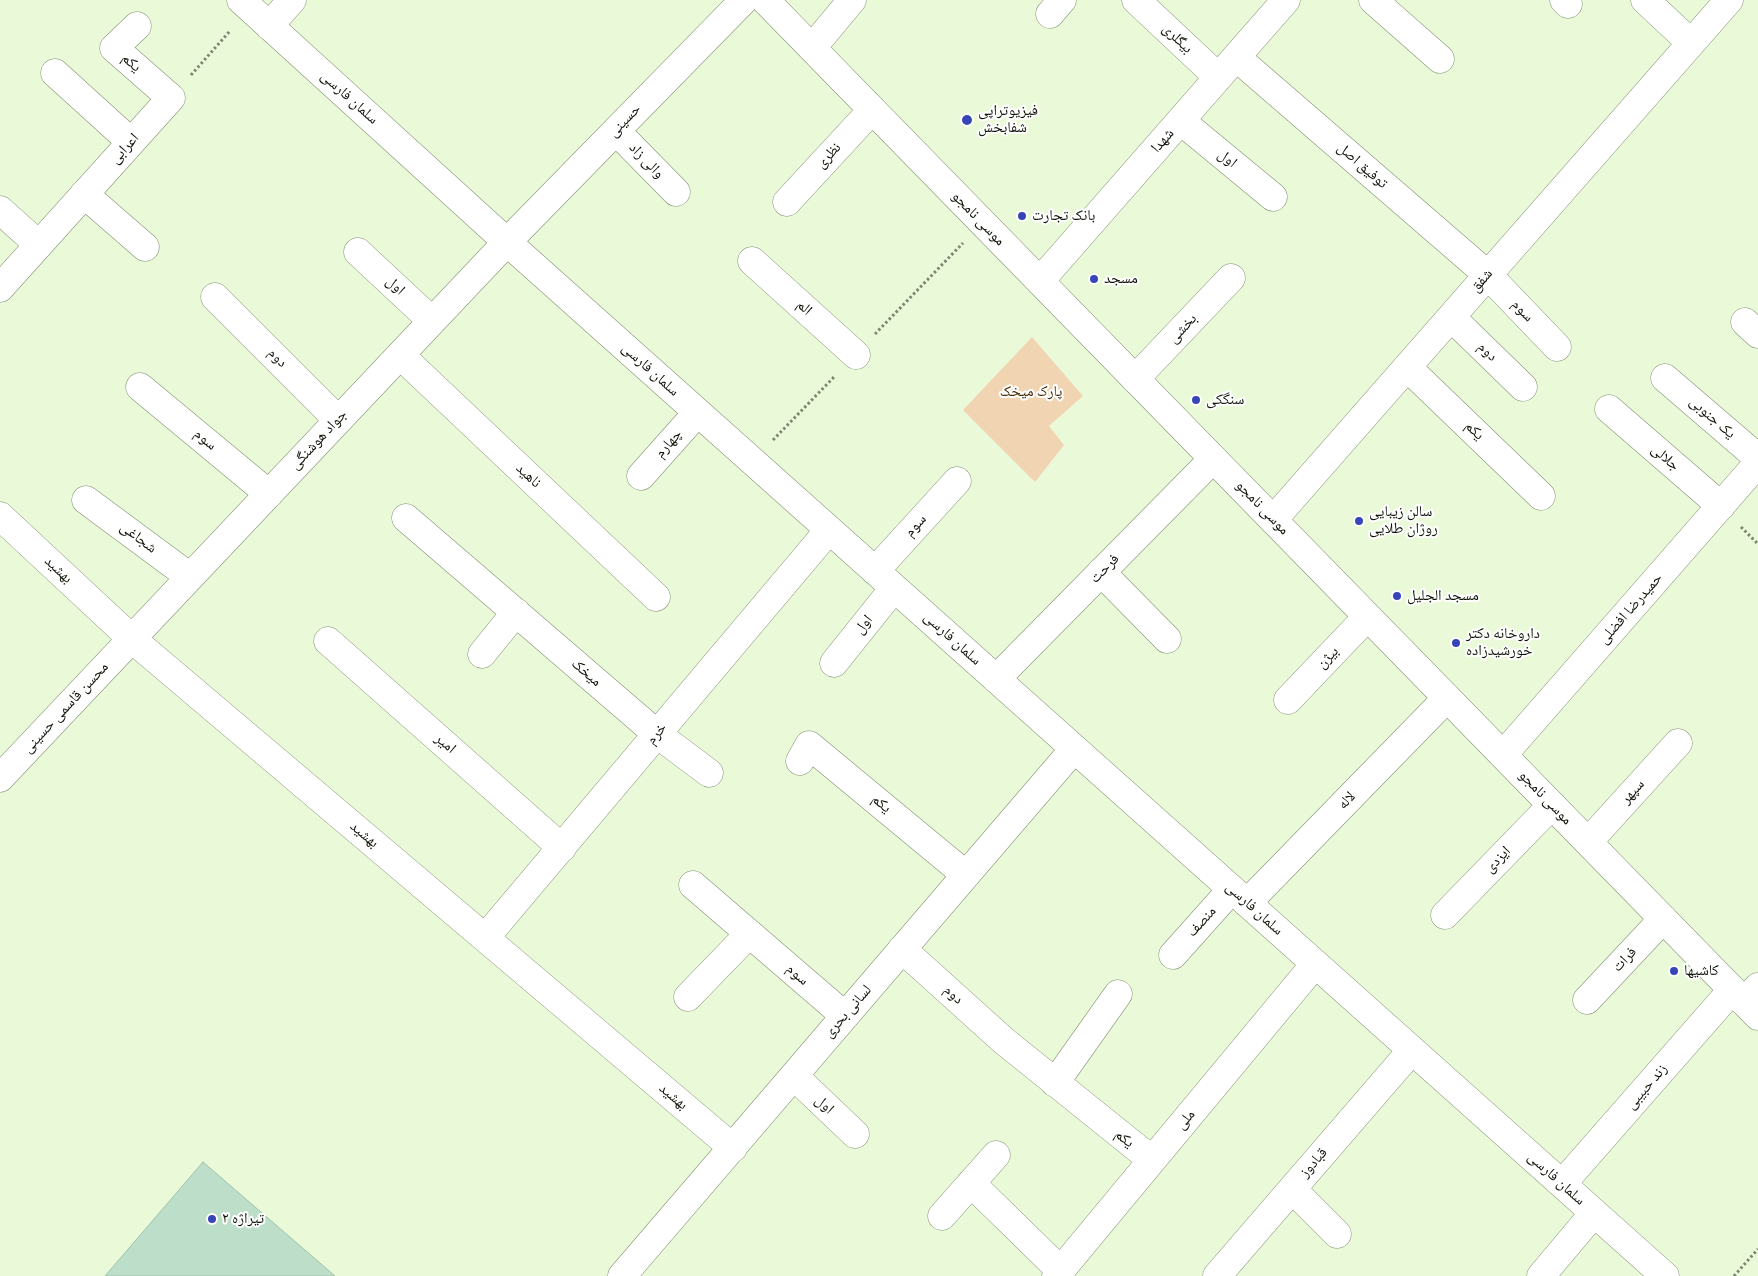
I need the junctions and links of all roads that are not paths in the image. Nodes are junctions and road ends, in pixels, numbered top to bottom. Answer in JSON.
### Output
{"nodes":[{"id":1,"x":292,"y":0,"type":"edge"},
{"id":2,"x":744,"y":0,"type":"edge"},
{"id":3,"x":765,"y":0,"type":"edge"},
{"id":4,"x":852,"y":0,"type":"edge"},
{"id":5,"x":1136,"y":0,"type":"edge"},
{"id":6,"x":1286,"y":0,"type":"edge"},
{"id":7,"x":1373,"y":0,"type":"edge"},
{"id":8,"x":1645,"y":0,"type":"edge"},
{"id":9,"x":1729,"y":0,"type":"edge"},
{"id":10,"x":254,"y":11,"type":"edge"},
{"id":11,"x":137,"y":26,"type":"dead end"},
{"id":12,"x":1691,"y":43,"type":"junction"},
{"id":13,"x":812,"y":48,"type":"junction"},
{"id":14,"x":1236,"y":57,"type":"junction"},
{"id":15,"x":1440,"y":59,"type":"dead end"},
{"id":16,"x":55,"y":73,"type":"dead end"},
{"id":17,"x":1218,"y":78,"type":"junction"},
{"id":18,"x":171,"y":98,"type":"joint"},
{"id":19,"x":872,"y":110,"type":"junction"},
{"id":20,"x":1181,"y":121,"type":"junction"},
{"id":21,"x":616,"y":131,"type":"junction"},
{"id":22,"x":131,"y":142,"type":"junction"},
{"id":23,"x":676,"y":192,"type":"dead end"},
{"id":24,"x":84,"y":194,"type":"junction"},
{"id":25,"x":1273,"y":197,"type":"dead end"},
{"id":26,"x":787,"y":202,"type":"dead end"},
{"id":27,"x":0,"y":210,"type":"edge"},
{"id":28,"x":506,"y":242,"type":"junction"},
{"id":29,"x":39,"y":245,"type":"junction"},
{"id":30,"x":145,"y":247,"type":"dead end"},
{"id":31,"x":358,"y":252,"type":"dead end"},
{"id":32,"x":752,"y":261,"type":"dead end"},
{"id":33,"x":1488,"y":275,"type":"junction"},
{"id":34,"x":1231,"y":278,"type":"dead end"},
{"id":35,"x":1040,"y":281,"type":"junction"},
{"id":36,"x":0,"y":288,"type":"edge"},
{"id":37,"x":216,"y":297,"type":"dead end"},
{"id":38,"x":1450,"y":317,"type":"junction"},
{"id":39,"x":432,"y":321,"type":"junction"},
{"id":40,"x":1557,"y":347,"type":"dead end"},
{"id":41,"x":856,"y":354,"type":"dead end"},
{"id":42,"x":400,"y":355,"type":"junction"},
{"id":43,"x":1407,"y":367,"type":"junction"},
{"id":44,"x":1666,"y":378,"type":"dead end"},
{"id":45,"x":1135,"y":379,"type":"junction"},
{"id":46,"x":140,"y":387,"type":"dead end"},
{"id":47,"x":1523,"y":387,"type":"dead end"},
{"id":48,"x":1609,"y":410,"type":"dead end"},
{"id":49,"x":698,"y":413,"type":"junction"},
{"id":50,"x":338,"y":420,"type":"junction"},
{"id":51,"x":1758,"y":458,"type":"edge"},
{"id":52,"x":1213,"y":459,"type":"junction"},
{"id":53,"x":1758,"y":463,"type":"edge"},
{"id":54,"x":641,"y":476,"type":"dead end"},
{"id":55,"x":957,"y":481,"type":"dead end"},
{"id":56,"x":269,"y":494,"type":"junction"},
{"id":57,"x":1541,"y":496,"type":"dead end"},
{"id":58,"x":86,"y":500,"type":"dead end"},
{"id":59,"x":1721,"y":506,"type":"junction"},
{"id":60,"x":0,"y":516,"type":"edge"},
{"id":61,"x":406,"y":518,"type":"dead end"},
{"id":62,"x":1273,"y":520,"type":"junction"},
{"id":63,"x":829,"y":530,"type":"junction"},
{"id":64,"x":1101,"y":572,"type":"junction"},
{"id":65,"x":190,"y":577,"type":"junction"},
{"id":66,"x":885,"y":579,"type":"junction"},
{"id":67,"x":656,"y":597,"type":"dead end"},
{"id":68,"x":516,"y":612,"type":"junction"},
{"id":69,"x":1368,"y":617,"type":"junction"},
{"id":70,"x":132,"y":638,"type":"junction"},
{"id":71,"x":1167,"y":639,"type":"dead end"},
{"id":72,"x":328,"y":641,"type":"dead end"},
{"id":73,"x":482,"y":654,"type":"dead end"},
{"id":74,"x":834,"y":663,"type":"dead end"},
{"id":75,"x":996,"y":679,"type":"junction"},
{"id":76,"x":1447,"y":698,"type":"junction"},
{"id":77,"x":1288,"y":700,"type":"dead end"},
{"id":78,"x":657,"y":734,"type":"junction"},
{"id":79,"x":1678,"y":743,"type":"dead end"},
{"id":80,"x":1074,"y":749,"type":"junction"},
{"id":81,"x":1503,"y":756,"type":"junction"},
{"id":82,"x":800,"y":761,"type":"dead end"},
{"id":83,"x":708,"y":773,"type":"dead end"},
{"id":84,"x":0,"y":778,"type":"edge"},
{"id":85,"x":1552,"y":805,"type":"junction"},
{"id":86,"x":1588,"y":842,"type":"junction"},
{"id":87,"x":562,"y":848,"type":"junction"},
{"id":88,"x":966,"y":875,"type":"junction"},
{"id":89,"x":692,"y":885,"type":"dead end"},
{"id":90,"x":1239,"y":896,"type":"junction"},
{"id":91,"x":1445,"y":915,"type":"dead end"},
{"id":92,"x":1663,"y":919,"type":"junction"},
{"id":93,"x":749,"y":934,"type":"junction"},
{"id":94,"x":486,"y":938,"type":"junction"},
{"id":95,"x":902,"y":949,"type":"junction"},
{"id":96,"x":1173,"y":955,"type":"dead end"},
{"id":97,"x":1315,"y":964,"type":"junction"},
{"id":98,"x":1118,"y":994,"type":"dead end"},
{"id":99,"x":688,"y":997,"type":"dead end"},
{"id":100,"x":1748,"y":999,"type":"edge"},
{"id":101,"x":1587,"y":1000,"type":"dead end"},
{"id":102,"x":846,"y":1016,"type":"junction"},
{"id":103,"x":1004,"y":1041,"type":"joint"},
{"id":104,"x":1412,"y":1050,"type":"junction"},
{"id":105,"x":794,"y":1076,"type":"junction"},
{"id":106,"x":1055,"y":1083,"type":"junction"},
{"id":107,"x":855,"y":1134,"type":"dead end"},
{"id":108,"x":733,"y":1148,"type":"junction"},
{"id":109,"x":996,"y":1154,"type":"dead end"},
{"id":110,"x":1152,"y":1160,"type":"junction"},
{"id":111,"x":971,"y":1183,"type":"junction"},
{"id":112,"x":1562,"y":1184,"type":"junction"},
{"id":113,"x":1292,"y":1189,"type":"junction"},
{"id":114,"x":1594,"y":1213,"type":"junction"},
{"id":115,"x":942,"y":1216,"type":"dead end"},
{"id":116,"x":1337,"y":1234,"type":"dead end"},
{"id":117,"x":1058,"y":1273,"type":"edge"},
{"id":118,"x":622,"y":1276,"type":"edge"},
{"id":119,"x":1216,"y":1276,"type":"edge"},
{"id":120,"x":1541,"y":1276,"type":"edge"},
{"id":121,"x":1665,"y":1276,"type":"edge"}],
"edges":[{"from":1,"to":10,"type":"street"},
{"from":2,"to":21,"type":"street","name":"حسینی"},
{"from":3,"to":13,"type":"street","name":"موسی نامجو"},
{"from":4,"to":13,"type":"street"},
{"from":5,"to":17,"type":"street","name":"بیگلری"},
{"from":6,"to":14,"type":"street","name":"شهدا"},
{"from":7,"to":15,"type":"street"},
{"from":8,"to":12,"type":"street"},
{"from":9,"to":12,"type":"street","name":"شفق"},
{"from":10,"to":28,"type":"street","name":"سلمان فارسی"},
{"from":11,"to":18,"type":"street","name":"یکم"},
{"from":12,"to":33,"type":"street","name":"شفق"},
{"from":13,"to":19,"type":"street","name":"موسی نامجو"},
{"from":14,"to":17,"type":"street","name":"شهدا"},
{"from":14,"to":33,"type":"street","name":"توفیق اصل"},
{"from":16,"to":22,"type":"street"},
{"from":17,"to":20,"type":"street","name":"شهدا"},
{"from":18,"to":22,"type":"street","name":"اعرابی"},
{"from":19,"to":26,"type":"street","name":"نظری"},
{"from":19,"to":35,"type":"street","name":"موسی نامجو"},
{"from":20,"to":25,"type":"street","name":"اول"},
{"from":20,"to":35,"type":"street","name":"شهدا"},
{"from":21,"to":23,"type":"street","name":"والی زاد"},
{"from":21,"to":28,"type":"street","name":"حسینی"},
{"from":22,"to":24,"type":"street","name":"اعرابی"},
{"from":24,"to":29,"type":"street","name":"اعرابی"},
{"from":24,"to":30,"type":"street"},
{"from":27,"to":29,"type":"street"},
{"from":28,"to":39,"type":"street","name":"جواد هوشنگی"},
{"from":28,"to":49,"type":"street","name":"سلمان فارسی"},
{"from":29,"to":36,"type":"street","name":"اعرابی"},
{"from":31,"to":39,"type":"street","name":"اول"},
{"from":32,"to":41,"type":"street","name":"الم"},
{"from":33,"to":38,"type":"street","name":"شفق"},
{"from":33,"to":40,"type":"street","name":"سوم"},
{"from":34,"to":45,"type":"street","name":"بخشی"},
{"from":35,"to":45,"type":"street","name":"موسی نامجو"},
{"from":37,"to":50,"type":"street","name":"دوم"},
{"from":38,"to":43,"type":"street","name":"شفق"},
{"from":38,"to":47,"type":"street","name":"دوم"},
{"from":39,"to":42,"type":"street","name":"جواد هوشنگی"},
{"from":42,"to":50,"type":"street","name":"جواد هوشنگی"},
{"from":42,"to":67,"type":"street","name":"ناهید"},
{"from":43,"to":57,"type":"street","name":"یکم"},
{"from":43,"to":62,"type":"street","name":"شفق"},
{"from":44,"to":51,"type":"street","name":"یک جنوبی"},
{"from":45,"to":52,"type":"street","name":"موسی نامجو"},
{"from":46,"to":56,"type":"street","name":"سوم"},
{"from":48,"to":59,"type":"street","name":"جلالی"},
{"from":49,"to":54,"type":"street","name":"چهارم"},
{"from":49,"to":63,"type":"street","name":"سلمان فارسی"},
{"from":50,"to":56,"type":"street","name":"جواد هوشنگی"},
{"from":52,"to":62,"type":"street","name":"موسی نامجو"},
{"from":52,"to":64,"type":"street","name":"فرحت"},
{"from":53,"to":59,"type":"street","name":"حمیدرضا افضلی"},
{"from":55,"to":66,"type":"street","name":"سوم"},
{"from":56,"to":65,"type":"street","name":"جواد هوشنگی"},
{"from":58,"to":65,"type":"street","name":"شجاغی"},
{"from":59,"to":81,"type":"street","name":"حمیدرضا افضلی"},
{"from":60,"to":70,"type":"street","name":"بهشید"},
{"from":61,"to":68,"type":"street","name":"میخک"},
{"from":62,"to":69,"type":"street","name":"موسی نامجو"},
{"from":63,"to":66,"type":"street","name":"سلمان فارسی"},
{"from":63,"to":78,"type":"street","name":"خرم"},
{"from":64,"to":71,"type":"street"},
{"from":64,"to":75,"type":"street","name":"فرحت"},
{"from":65,"to":70,"type":"street","name":"جواد هوشنگی"},
{"from":66,"to":74,"type":"street","name":"اول"},
{"from":66,"to":75,"type":"street","name":"سلمان فارسی"},
{"from":68,"to":73,"type":"street"},
{"from":68,"to":78,"type":"street","name":"میخک"},
{"from":69,"to":76,"type":"street","name":"موسی نامجو"},
{"from":69,"to":77,"type":"street","name":"بیژن"},
{"from":70,"to":84,"type":"street","name":"محسن قاسمی حسینی"},
{"from":70,"to":94,"type":"street","name":"بهشید"},
{"from":72,"to":87,"type":"street","name":"امیر"},
{"from":75,"to":80,"type":"street","name":"سلمان فارسی"},
{"from":76,"to":81,"type":"street","name":"موسی نامجو"},
{"from":76,"to":90,"type":"street","name":"لاله"},
{"from":78,"to":83,"type":"street","name":"میخک"},
{"from":78,"to":87,"type":"street","name":"خرم"},
{"from":79,"to":86,"type":"street","name":"سپهر"},
{"from":80,"to":88,"type":"street","name":"لسانی بحری"},
{"from":80,"to":90,"type":"street","name":"سلمان فارسی"},
{"from":81,"to":85,"type":"street","name":"موسی نامجو"},
{"from":82,"to":88,"type":"street","name":"یکم"},
{"from":85,"to":86,"type":"street","name":"موسی نامجو"},
{"from":85,"to":91,"type":"street","name":"ایزدی"},
{"from":86,"to":92,"type":"street","name":"موسی نامجو"},
{"from":87,"to":94,"type":"street","name":"خرم"},
{"from":88,"to":95,"type":"street","name":"لسانی بحری"},
{"from":89,"to":93,"type":"street","name":"سوم"},
{"from":90,"to":96,"type":"street","name":"منصف"},
{"from":90,"to":97,"type":"street","name":"سلمان فارسی"},
{"from":92,"to":100,"type":"street","name":"موسی نامجو"},
{"from":92,"to":101,"type":"street","name":"فرات"},
{"from":93,"to":99,"type":"street"},
{"from":93,"to":102,"type":"street","name":"سوم"},
{"from":94,"to":108,"type":"street","name":"بهشید"},
{"from":95,"to":102,"type":"street","name":"لسانی بحری"},
{"from":95,"to":103,"type":"street","name":"دوم"},
{"from":97,"to":104,"type":"street","name":"سلمان فارسی"},
{"from":97,"to":110,"type":"street","name":"ملی"},
{"from":98,"to":106,"type":"street"},
{"from":100,"to":112,"type":"street","name":"زند حبیبی"},
{"from":102,"to":105,"type":"street","name":"لسانی بحری"},
{"from":103,"to":106,"type":"street","name":"یکم"},
{"from":104,"to":112,"type":"street","name":"سلمان فارسی"},
{"from":104,"to":113,"type":"street","name":"قبادوز"},
{"from":105,"to":107,"type":"street","name":"اول"},
{"from":105,"to":108,"type":"street","name":"لسانی بحری"},
{"from":106,"to":110,"type":"street","name":"یکم"},
{"from":108,"to":118,"type":"street","name":"لسانی بحری"},
{"from":109,"to":111,"type":"street"},
{"from":110,"to":117,"type":"street","name":"ملی"},
{"from":111,"to":115,"type":"street"},
{"from":111,"to":117,"type":"street"},
{"from":112,"to":114,"type":"street","name":"سلمان فارسی"},
{"from":113,"to":116,"type":"street"},
{"from":113,"to":119,"type":"street","name":"قبادوز"},
{"from":114,"to":120,"type":"street"},
{"from":114,"to":121,"type":"street","name":"سلمان فارسی"}]}
